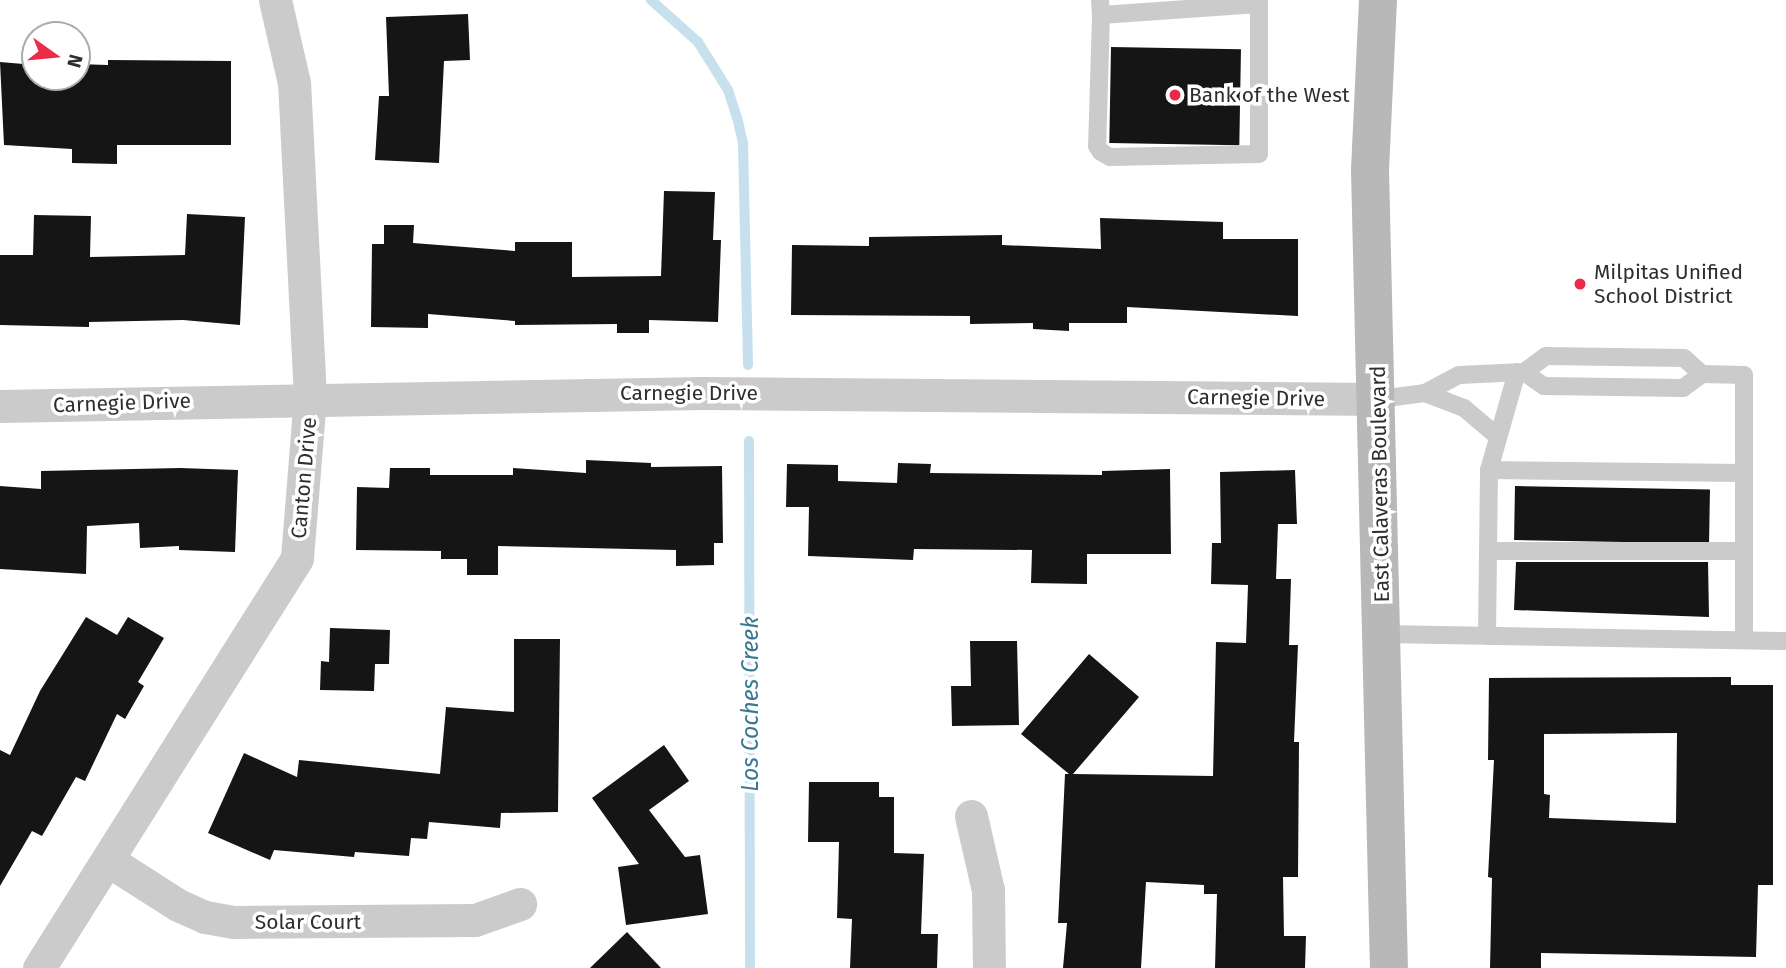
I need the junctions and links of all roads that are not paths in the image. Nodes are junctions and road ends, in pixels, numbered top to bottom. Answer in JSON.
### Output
{"nodes":[{"id":1,"x":275,"y":0,"type":"edge"},
{"id":2,"x":1378,"y":0,"type":"edge"},
{"id":3,"x":1259,"y":2,"type":"edge"},
{"id":4,"x":1100,"y":8,"type":"edge"},
{"id":5,"x":1520,"y":372,"type":"junction"},
{"id":6,"x":1702,"y":374,"type":"junction"},
{"id":7,"x":1425,"y":393,"type":"junction"},
{"id":8,"x":310,"y":397,"type":"junction"},
{"id":9,"x":1378,"y":399,"type":"junction"},
{"id":10,"x":0,"y":406,"type":"edge"},
{"id":11,"x":1496,"y":435,"type":"junction"},
{"id":12,"x":1489,"y":470,"type":"junction"},
{"id":13,"x":1743,"y":473,"type":"junction"},
{"id":14,"x":1488,"y":551,"type":"junction"},
{"id":15,"x":1744,"y":551,"type":"junction"},
{"id":16,"x":1383,"y":634,"type":"junction"},
{"id":17,"x":1487,"y":636,"type":"junction"},
{"id":18,"x":1744,"y":640,"type":"junction"},
{"id":19,"x":1786,"y":641,"type":"edge"},
{"id":20,"x":971,"y":816,"type":"dead end"},
{"id":21,"x":109,"y":861,"type":"junction"},
{"id":22,"x":520,"y":904,"type":"dead end"},
{"id":23,"x":39,"y":968,"type":"edge"},
{"id":24,"x":989,"y":968,"type":"edge"},
{"id":25,"x":1389,"y":968,"type":"edge"}],
"edges":[{"from":1,"to":8,"type":"street","name":"Canton Drive"},
{"from":2,"to":9,"type":"main road","name":"East Calaveras Boulevard"},
{"from":3,"to":4,"type":"lane"},
{"from":3,"to":4,"type":"lane"},
{"from":5,"to":6,"type":"lane"},
{"from":5,"to":6,"type":"lane"},
{"from":5,"to":7,"type":"lane"},
{"from":5,"to":11,"type":"lane"},
{"from":6,"to":13,"type":"lane"},
{"from":7,"to":9,"type":"lane"},
{"from":7,"to":11,"type":"lane"},
{"from":8,"to":9,"type":"street","name":"Carnegie Drive"},
{"from":8,"to":10,"type":"street","name":"Carnegie Drive"},
{"from":8,"to":21,"type":"street","name":"Canton Drive"},
{"from":9,"to":16,"type":"main road","name":"East Calaveras Boulevard"},
{"from":11,"to":12,"type":"lane"},
{"from":12,"to":13,"type":"lane"},
{"from":12,"to":14,"type":"lane"},
{"from":13,"to":15,"type":"lane"},
{"from":14,"to":15,"type":"lane"},
{"from":14,"to":17,"type":"lane"},
{"from":15,"to":18,"type":"lane"},
{"from":16,"to":17,"type":"lane"},
{"from":16,"to":25,"type":"main road","name":"East Calaveras Boulevard"},
{"from":17,"to":18,"type":"lane"},
{"from":18,"to":19,"type":"lane"},
{"from":20,"to":24,"type":"street"},
{"from":21,"to":22,"type":"street","name":"Solar Court"},
{"from":21,"to":23,"type":"street","name":"Canton Drive"}]}
